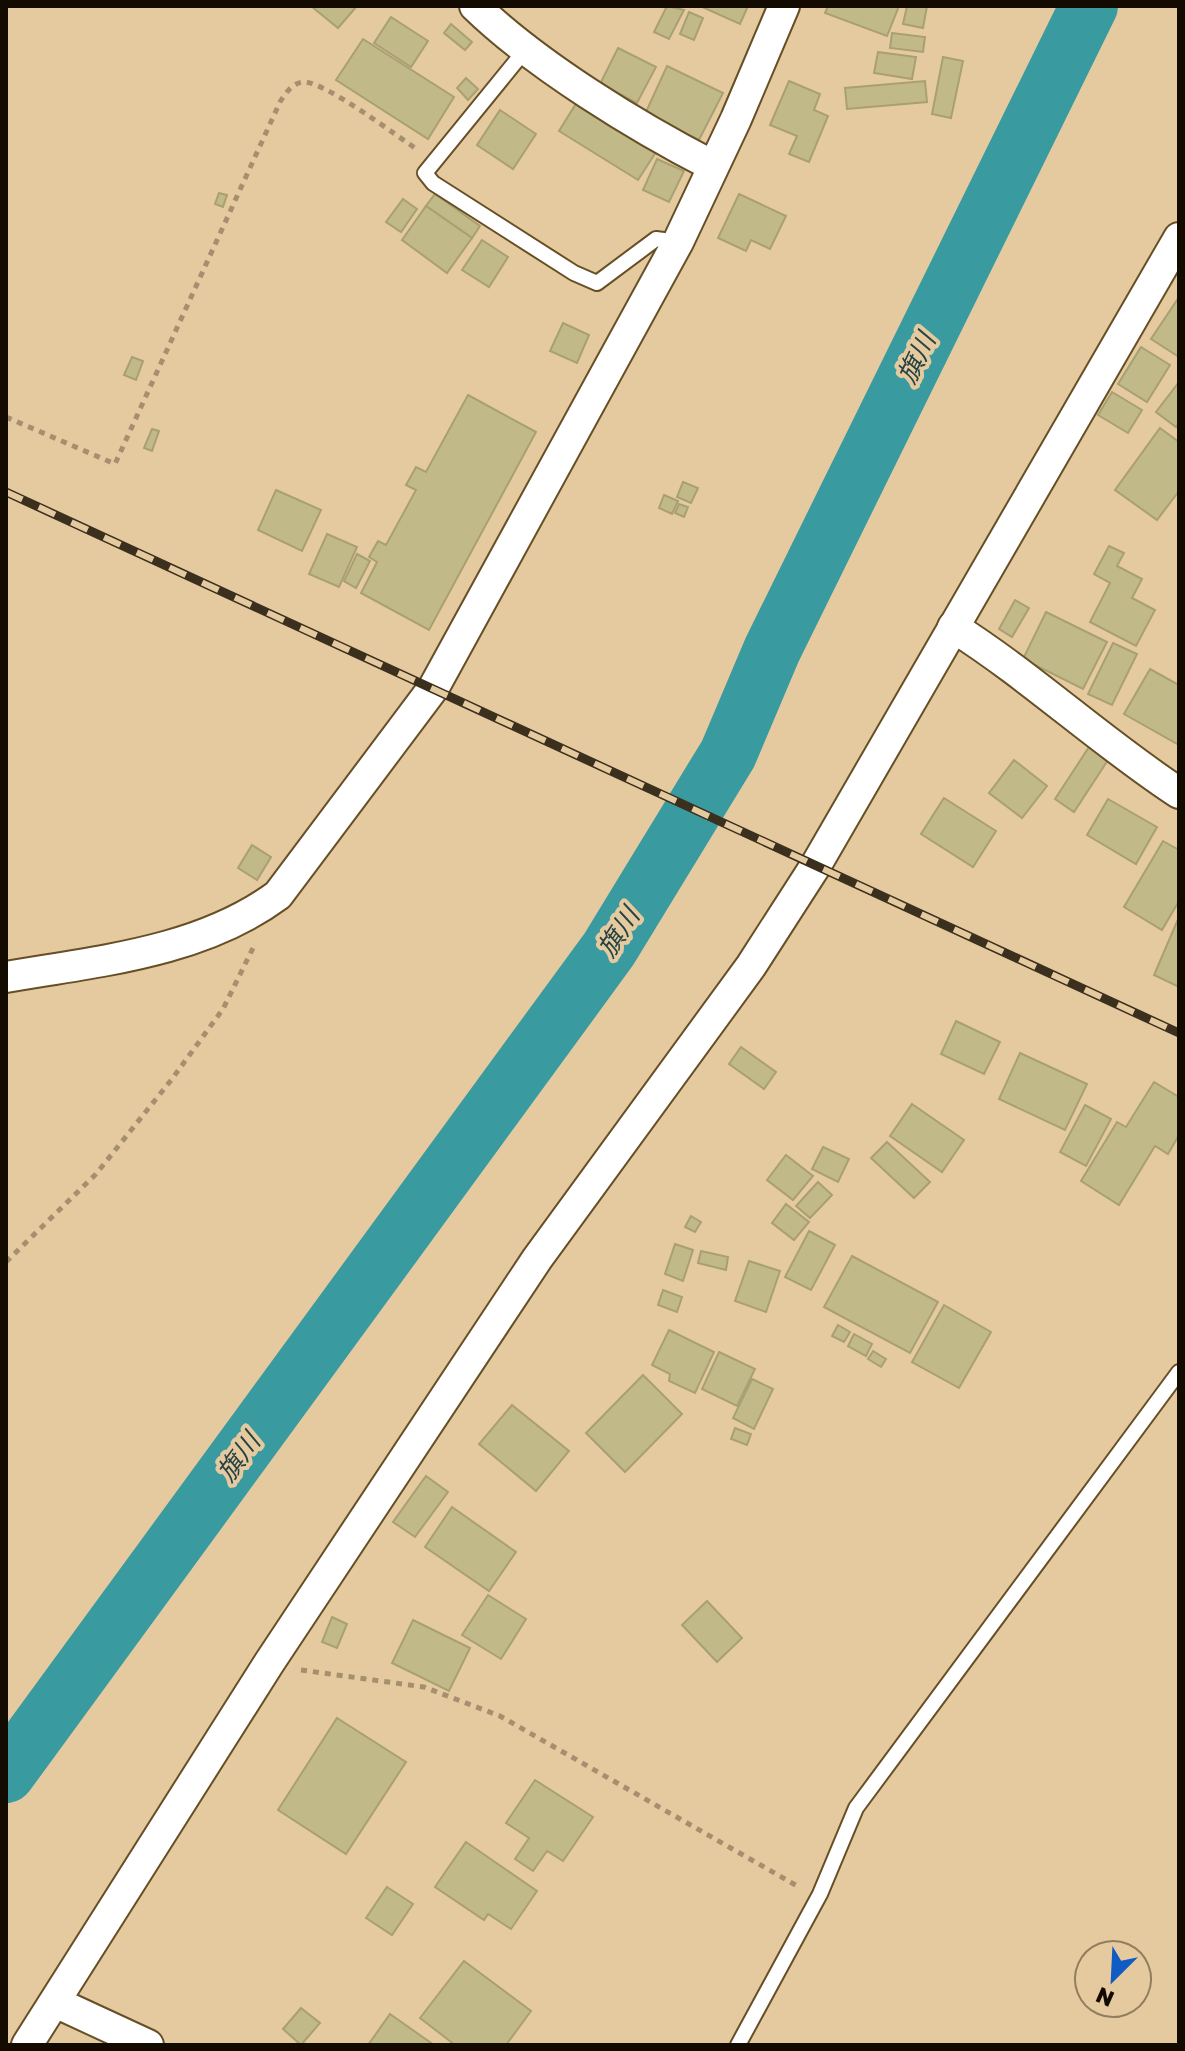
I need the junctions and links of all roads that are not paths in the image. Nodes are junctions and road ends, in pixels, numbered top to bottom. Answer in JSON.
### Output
{"nodes":[{"id":1,"x":475,"y":6,"type":"edge"},
{"id":2,"x":784,"y":6,"type":"edge"},
{"id":3,"x":526,"y":49,"type":"junction"},
{"id":4,"x":713,"y":166,"type":"junction"},
{"id":5,"x":1179,"y":238,"type":"edge"},
{"id":6,"x":678,"y":242,"type":"junction"},
{"id":7,"x":953,"y":627,"type":"junction"},
{"id":8,"x":1179,"y":793,"type":"edge"},
{"id":9,"x":6,"y":977,"type":"edge"},
{"id":10,"x":1179,"y":1372,"type":"edge"},
{"id":11,"x":55,"y":2002,"type":"junction"},
{"id":12,"x":27,"y":2045,"type":"edge"},
{"id":13,"x":148,"y":2045,"type":"edge"},
{"id":14,"x":738,"y":2045,"type":"edge"}],
"edges":[{"from":1,"to":3,"type":"street"},
{"from":2,"to":4,"type":"street"},
{"from":3,"to":4,"type":"street"},
{"from":3,"to":6,"type":"lane"},
{"from":4,"to":6,"type":"street"},
{"from":5,"to":7,"type":"street"},
{"from":6,"to":9,"type":"street"},
{"from":7,"to":8,"type":"street"},
{"from":7,"to":11,"type":"street"},
{"from":10,"to":14,"type":"lane"},
{"from":11,"to":12,"type":"street"},
{"from":11,"to":13,"type":"street"}]}
